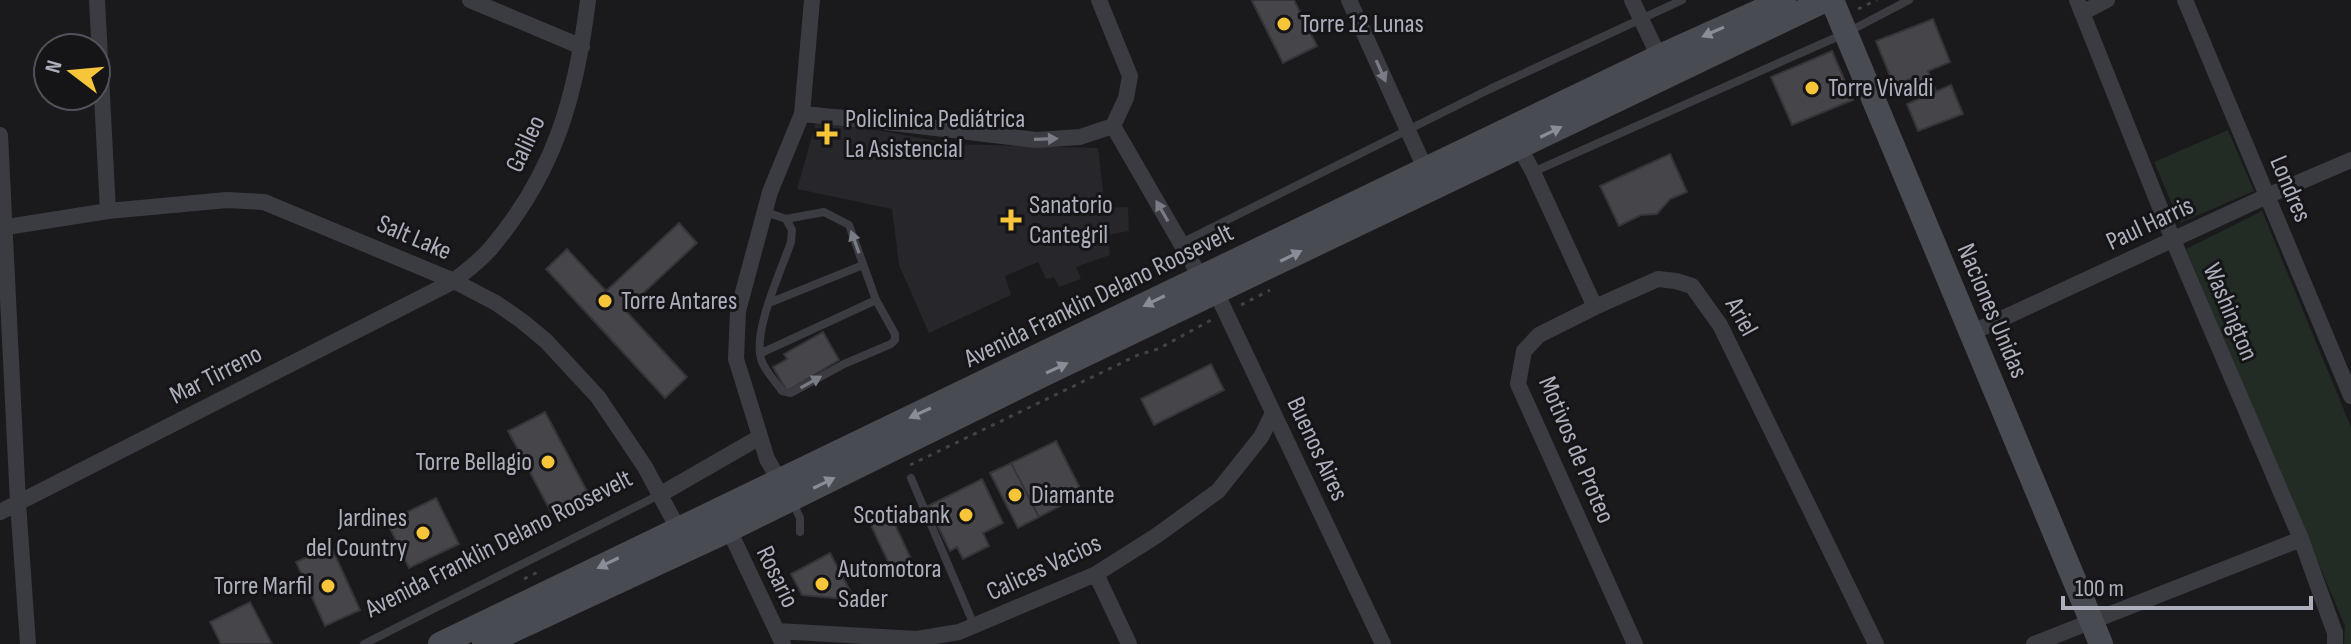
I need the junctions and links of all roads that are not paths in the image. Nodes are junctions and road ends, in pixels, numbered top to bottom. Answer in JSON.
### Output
{"nodes":[{"id":1,"x":97,"y":0,"type":"edge"},
{"id":2,"x":470,"y":0,"type":"edge"},
{"id":3,"x":588,"y":0,"type":"edge"},
{"id":4,"x":812,"y":0,"type":"edge"},
{"id":5,"x":1099,"y":0,"type":"edge"},
{"id":6,"x":1349,"y":0,"type":"edge"},
{"id":7,"x":1632,"y":0,"type":"edge"},
{"id":8,"x":1682,"y":0,"type":"edge"},
{"id":9,"x":1784,"y":0,"type":"edge"},
{"id":10,"x":1826,"y":0,"type":"edge"},
{"id":11,"x":1832,"y":0,"type":"edge"},
{"id":12,"x":1909,"y":0,"type":"edge"},
{"id":13,"x":2107,"y":0,"type":"edge"},
{"id":14,"x":2185,"y":0,"type":"edge"},
{"id":15,"x":2080,"y":6,"type":"edge"},
{"id":16,"x":1641,"y":20,"type":"junction"},
{"id":17,"x":1846,"y":33,"type":"junction"},
{"id":18,"x":582,"y":47,"type":"junction"},
{"id":19,"x":1664,"y":66,"type":"junction"},
{"id":20,"x":802,"y":114,"type":"junction"},
{"id":21,"x":1113,"y":126,"type":"junction"},
{"id":22,"x":1408,"y":130,"type":"junction"},
{"id":23,"x":0,"y":135,"type":"edge"},
{"id":24,"x":1515,"y":138,"type":"junction"},
{"id":25,"x":2351,"y":160,"type":"edge"},
{"id":26,"x":1533,"y":172,"type":"junction"},
{"id":27,"x":1430,"y":178,"type":"junction"},
{"id":28,"x":2267,"y":196,"type":"junction"},
{"id":29,"x":108,"y":211,"type":"junction"},
{"id":30,"x":766,"y":212,"type":"junction"},
{"id":31,"x":786,"y":219,"type":"junction"},
{"id":32,"x":2,"y":227,"type":"edge"},
{"id":33,"x":2173,"y":240,"type":"junction"},
{"id":34,"x":1181,"y":243,"type":"junction"},
{"id":35,"x":863,"y":265,"type":"junction"},
{"id":36,"x":454,"y":281,"type":"junction"},
{"id":37,"x":1209,"y":285,"type":"junction"},
{"id":38,"x":876,"y":300,"type":"junction"},
{"id":39,"x":769,"y":303,"type":"junction"},
{"id":40,"x":1595,"y":307,"type":"junction"},
{"id":41,"x":1971,"y":333,"type":"junction"},
{"id":42,"x":761,"y":353,"type":"junction"},
{"id":43,"x":2351,"y":396,"type":"edge"},
{"id":44,"x":1273,"y":413,"type":"junction"},
{"id":45,"x":760,"y":437,"type":"junction"},
{"id":46,"x":911,"y":478,"type":"dead end"},
{"id":47,"x":785,"y":490,"type":"junction"},
{"id":48,"x":661,"y":494,"type":"junction"},
{"id":49,"x":18,"y":503,"type":"junction"},
{"id":50,"x":0,"y":512,"type":"edge"},
{"id":51,"x":729,"y":530,"type":"junction"},
{"id":52,"x":800,"y":532,"type":"dead end"},
{"id":53,"x":683,"y":539,"type":"junction"},
{"id":54,"x":2301,"y":539,"type":"junction"},
{"id":55,"x":1096,"y":574,"type":"junction"},
{"id":56,"x":2091,"y":621,"type":"junction"},
{"id":57,"x":974,"y":626,"type":"junction"},
{"id":58,"x":780,"y":638,"type":"edge"},
{"id":59,"x":28,"y":644,"type":"edge"},
{"id":60,"x":364,"y":644,"type":"edge"},
{"id":61,"x":440,"y":644,"type":"edge"},
{"id":62,"x":484,"y":644,"type":"edge"},
{"id":63,"x":1129,"y":644,"type":"edge"},
{"id":64,"x":1383,"y":644,"type":"edge"},
{"id":65,"x":1635,"y":644,"type":"edge"},
{"id":66,"x":1876,"y":644,"type":"edge"},
{"id":67,"x":2034,"y":644,"type":"edge"},
{"id":68,"x":2101,"y":644,"type":"edge"},
{"id":69,"x":2335,"y":644,"type":"edge"}],
"edges":[{"from":1,"to":29,"type":"street"},
{"from":2,"to":18,"type":"street"},
{"from":3,"to":18,"type":"street","name":"Galileo"},
{"from":4,"to":20,"type":"street"},
{"from":5,"to":21,"type":"street"},
{"from":6,"to":22,"type":"street","one_way":true},
{"from":7,"to":16,"type":"street"},
{"from":8,"to":16,"type":"lane"},
{"from":9,"to":19,"type":"main road","name":"Avenida Franklin Delano Roosevelt","one_way":true},
{"from":10,"to":19,"type":"main road","name":"Avenida Franklin Delano Roosevelt"},
{"from":11,"to":17,"type":"main road","name":"Naciones Unidas"},
{"from":12,"to":17,"type":"lane"},
{"from":13,"to":15,"type":"street"},
{"from":14,"to":28,"type":"street","name":"Londres"},
{"from":15,"to":33,"type":"street","name":"Washington"},
{"from":16,"to":19,"type":"street"},
{"from":16,"to":22,"type":"lane"},
{"from":17,"to":26,"type":"lane"},
{"from":17,"to":41,"type":"main road","name":"Naciones Unidas"},
{"from":18,"to":36,"type":"street","name":"Galileo"},
{"from":19,"to":24,"type":"main road","name":"Avenida Franklin Delano Roosevelt"},
{"from":20,"to":21,"type":"street","one_way":true},
{"from":20,"to":30,"type":"street"},
{"from":34,"to":21,"type":"street","name":"Buenos Aires","one_way":true},
{"from":22,"to":27,"type":"street"},
{"from":22,"to":34,"type":"lane"},
{"from":23,"to":32,"type":"street"},
{"from":24,"to":26,"type":"street"},
{"from":24,"to":27,"type":"main road","name":"Avenida Franklin Delano Roosevelt"},
{"from":25,"to":28,"type":"street","name":"Paul Harris"},
{"from":26,"to":40,"type":"street"},
{"from":27,"to":37,"type":"main road","name":"Avenida Franklin Delano Roosevelt"},
{"from":28,"to":33,"type":"street","name":"Paul Harris"},
{"from":28,"to":43,"type":"street","name":"Londres"},
{"from":29,"to":32,"type":"street","name":"Salt Lake"},
{"from":29,"to":36,"type":"street","name":"Salt Lake"},
{"from":30,"to":31,"type":"lane"},
{"from":30,"to":45,"type":"street"},
{"from":35,"to":31,"type":"lane","one_way":true},
{"from":31,"to":39,"type":"lane"},
{"from":32,"to":49,"type":"street"},
{"from":33,"to":41,"type":"street","name":"Paul Harris"},
{"from":33,"to":54,"type":"street","name":"Washington"},
{"from":34,"to":37,"type":"street","name":"Buenos Aires"},
{"from":35,"to":38,"type":"lane"},
{"from":35,"to":39,"type":"lane"},
{"from":36,"to":48,"type":"street","name":"Salt Lake"},
{"from":36,"to":49,"type":"street","name":"Mar Tirreno"},
{"from":37,"to":44,"type":"street","name":"Buenos Aires"},
{"from":37,"to":47,"type":"main road","name":"Avenida Franklin Delano Roosevelt"},
{"from":38,"to":42,"type":"lane"},
{"from":42,"to":38,"type":"lane","one_way":true},
{"from":39,"to":42,"type":"lane"},
{"from":40,"to":65,"type":"street","name":"Motivos de Proteo"},
{"from":40,"to":66,"type":"street","name":"Ariel"},
{"from":41,"to":56,"type":"main road","name":"Naciones Unidas"},
{"from":44,"to":55,"type":"street","name":"Calices Vacios"},
{"from":44,"to":64,"type":"street","name":"Buenos Aires"},
{"from":45,"to":47,"type":"street"},
{"from":45,"to":48,"type":"street"},
{"from":46,"to":57,"type":"lane"},
{"from":47,"to":51,"type":"main road","name":"Avenida Franklin Delano Roosevelt"},
{"from":47,"to":52,"type":"lane"},
{"from":47,"to":53,"type":"main road","name":"Avenida Franklin Delano Roosevelt"},
{"from":48,"to":53,"type":"street","name":"Salt Lake"},
{"from":48,"to":60,"type":"lane","name":"Avenida Franklin Delano Roosevelt"},
{"from":49,"to":50,"type":"street","name":"Mar Tirreno"},
{"from":49,"to":59,"type":"street"},
{"from":51,"to":53,"type":"main road","name":"Avenida Franklin Delano Roosevelt"},
{"from":51,"to":58,"type":"street","name":"Rosario"},
{"from":53,"to":61,"type":"main road","name":"Avenida Franklin Delano Roosevelt","one_way":true},
{"from":53,"to":62,"type":"main road","name":"Avenida Franklin Delano Roosevelt"},
{"from":54,"to":56,"type":"street"},
{"from":54,"to":69,"type":"street","name":"Washington"},
{"from":55,"to":57,"type":"street","name":"Calices Vacios"},
{"from":55,"to":63,"type":"street"},
{"from":56,"to":67,"type":"street"},
{"from":56,"to":68,"type":"main road","name":"Naciones Unidas"},
{"from":57,"to":58,"type":"street","name":"Calices Vacios"}]}
